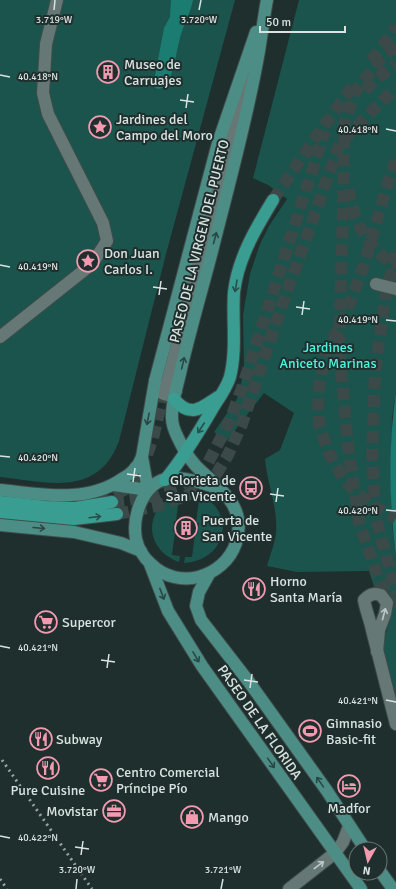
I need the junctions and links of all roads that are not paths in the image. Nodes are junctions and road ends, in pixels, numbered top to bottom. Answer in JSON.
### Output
{"nodes":[{"id":1,"x":57,"y":0,"type":"edge"},
{"id":2,"x":267,"y":2,"type":"edge"},
{"id":3,"x":273,"y":200,"type":"tunnel mouth"},
{"id":4,"x":376,"y":284,"type":"dead end"},
{"id":5,"x":396,"y":289,"type":"edge"},
{"id":6,"x":0,"y":337,"type":"edge"},
{"id":7,"x":161,"y":382,"type":"junction"},
{"id":8,"x":175,"y":395,"type":"junction"},
{"id":9,"x":221,"y":395,"type":"junction"},
{"id":10,"x":186,"y":454,"type":"junction"},
{"id":11,"x":142,"y":457,"type":"junction"},
{"id":12,"x":165,"y":480,"type":"junction"},
{"id":13,"x":114,"y":485,"type":"junction"},
{"id":14,"x":219,"y":488,"type":"junction"},
{"id":15,"x":0,"y":490,"type":"edge"},
{"id":16,"x":148,"y":490,"type":"junction"},
{"id":17,"x":0,"y":502,"type":"edge"},
{"id":18,"x":112,"y":502,"type":"tunnel mouth"},
{"id":19,"x":0,"y":512,"type":"edge"},
{"id":20,"x":117,"y":514,"type":"tunnel mouth"},
{"id":21,"x":0,"y":525,"type":"edge"},
{"id":22,"x":140,"y":551,"type":"junction"},
{"id":23,"x":150,"y":563,"type":"junction"},
{"id":24,"x":209,"y":574,"type":"junction"},
{"id":25,"x":377,"y":652,"type":"dead end"},
{"id":26,"x":396,"y":724,"type":"edge"},
{"id":27,"x":349,"y":826,"type":"junction"},
{"id":28,"x":359,"y":841,"type":"edge"},
{"id":29,"x":335,"y":853,"type":"junction"},
{"id":30,"x":288,"y":889,"type":"edge"},
{"id":31,"x":361,"y":889,"type":"edge"}],
"edges":[{"from":1,"to":6,"type":"street"},
{"from":2,"to":7,"type":"main road","name":"PASEO DE LA VIRGEN DEL PUERTO"},
{"from":8,"to":2,"type":"main road","name":"PASEO DE LA VIRGEN DEL PUERTO","one_way":true},
{"from":3,"to":9,"type":"highway","one_way":true},
{"from":4,"to":5,"type":"street"},
{"from":7,"to":8,"type":"street"},
{"from":7,"to":11,"type":"main road","name":"PASEO DE LA VIRGEN DEL PUERTO","one_way":true},
{"from":8,"to":9,"type":"highway"},
{"from":8,"to":10,"type":"main road","name":"PASEO DE LA VIRGEN DEL PUERTO"},
{"from":9,"to":10,"type":"highway","one_way":true},
{"from":10,"to":12,"type":"highway"},
{"from":10,"to":14,"type":"main road","name":"PASEO DE LA VIRGEN DEL PUERTO"},
{"from":11,"to":13,"type":"main road"},
{"from":11,"to":16,"type":"main road","name":"PASEO DE LA VIRGEN DEL PUERTO"},
{"from":12,"to":14,"type":"main road"},
{"from":12,"to":16,"type":"main road"},
{"from":13,"to":15,"type":"main road"},
{"from":13,"to":16,"type":"main road"},
{"from":14,"to":24,"type":"main road"},
{"from":16,"to":22,"type":"main road"},
{"from":17,"to":18,"type":"highway"},
{"from":19,"to":20,"type":"highway","one_way":true},
{"from":21,"to":22,"type":"main road","one_way":true},
{"from":22,"to":23,"type":"main road"},
{"from":23,"to":24,"type":"main road"},
{"from":23,"to":29,"type":"main road","name":"PASEO DE LA FLORIDA","one_way":true},
{"from":27,"to":24,"type":"main road","name":"PASEO DE LA FLORIDA","one_way":true},
{"from":25,"to":26,"type":"street"},
{"from":27,"to":28,"type":"main road","name":"PASEO DE LA FLORIDA"},
{"from":27,"to":29,"type":"street"},
{"from":30,"to":29,"type":"street","one_way":true},
{"from":29,"to":31,"type":"main road","name":"PASEO DE LA FLORIDA"}]}
